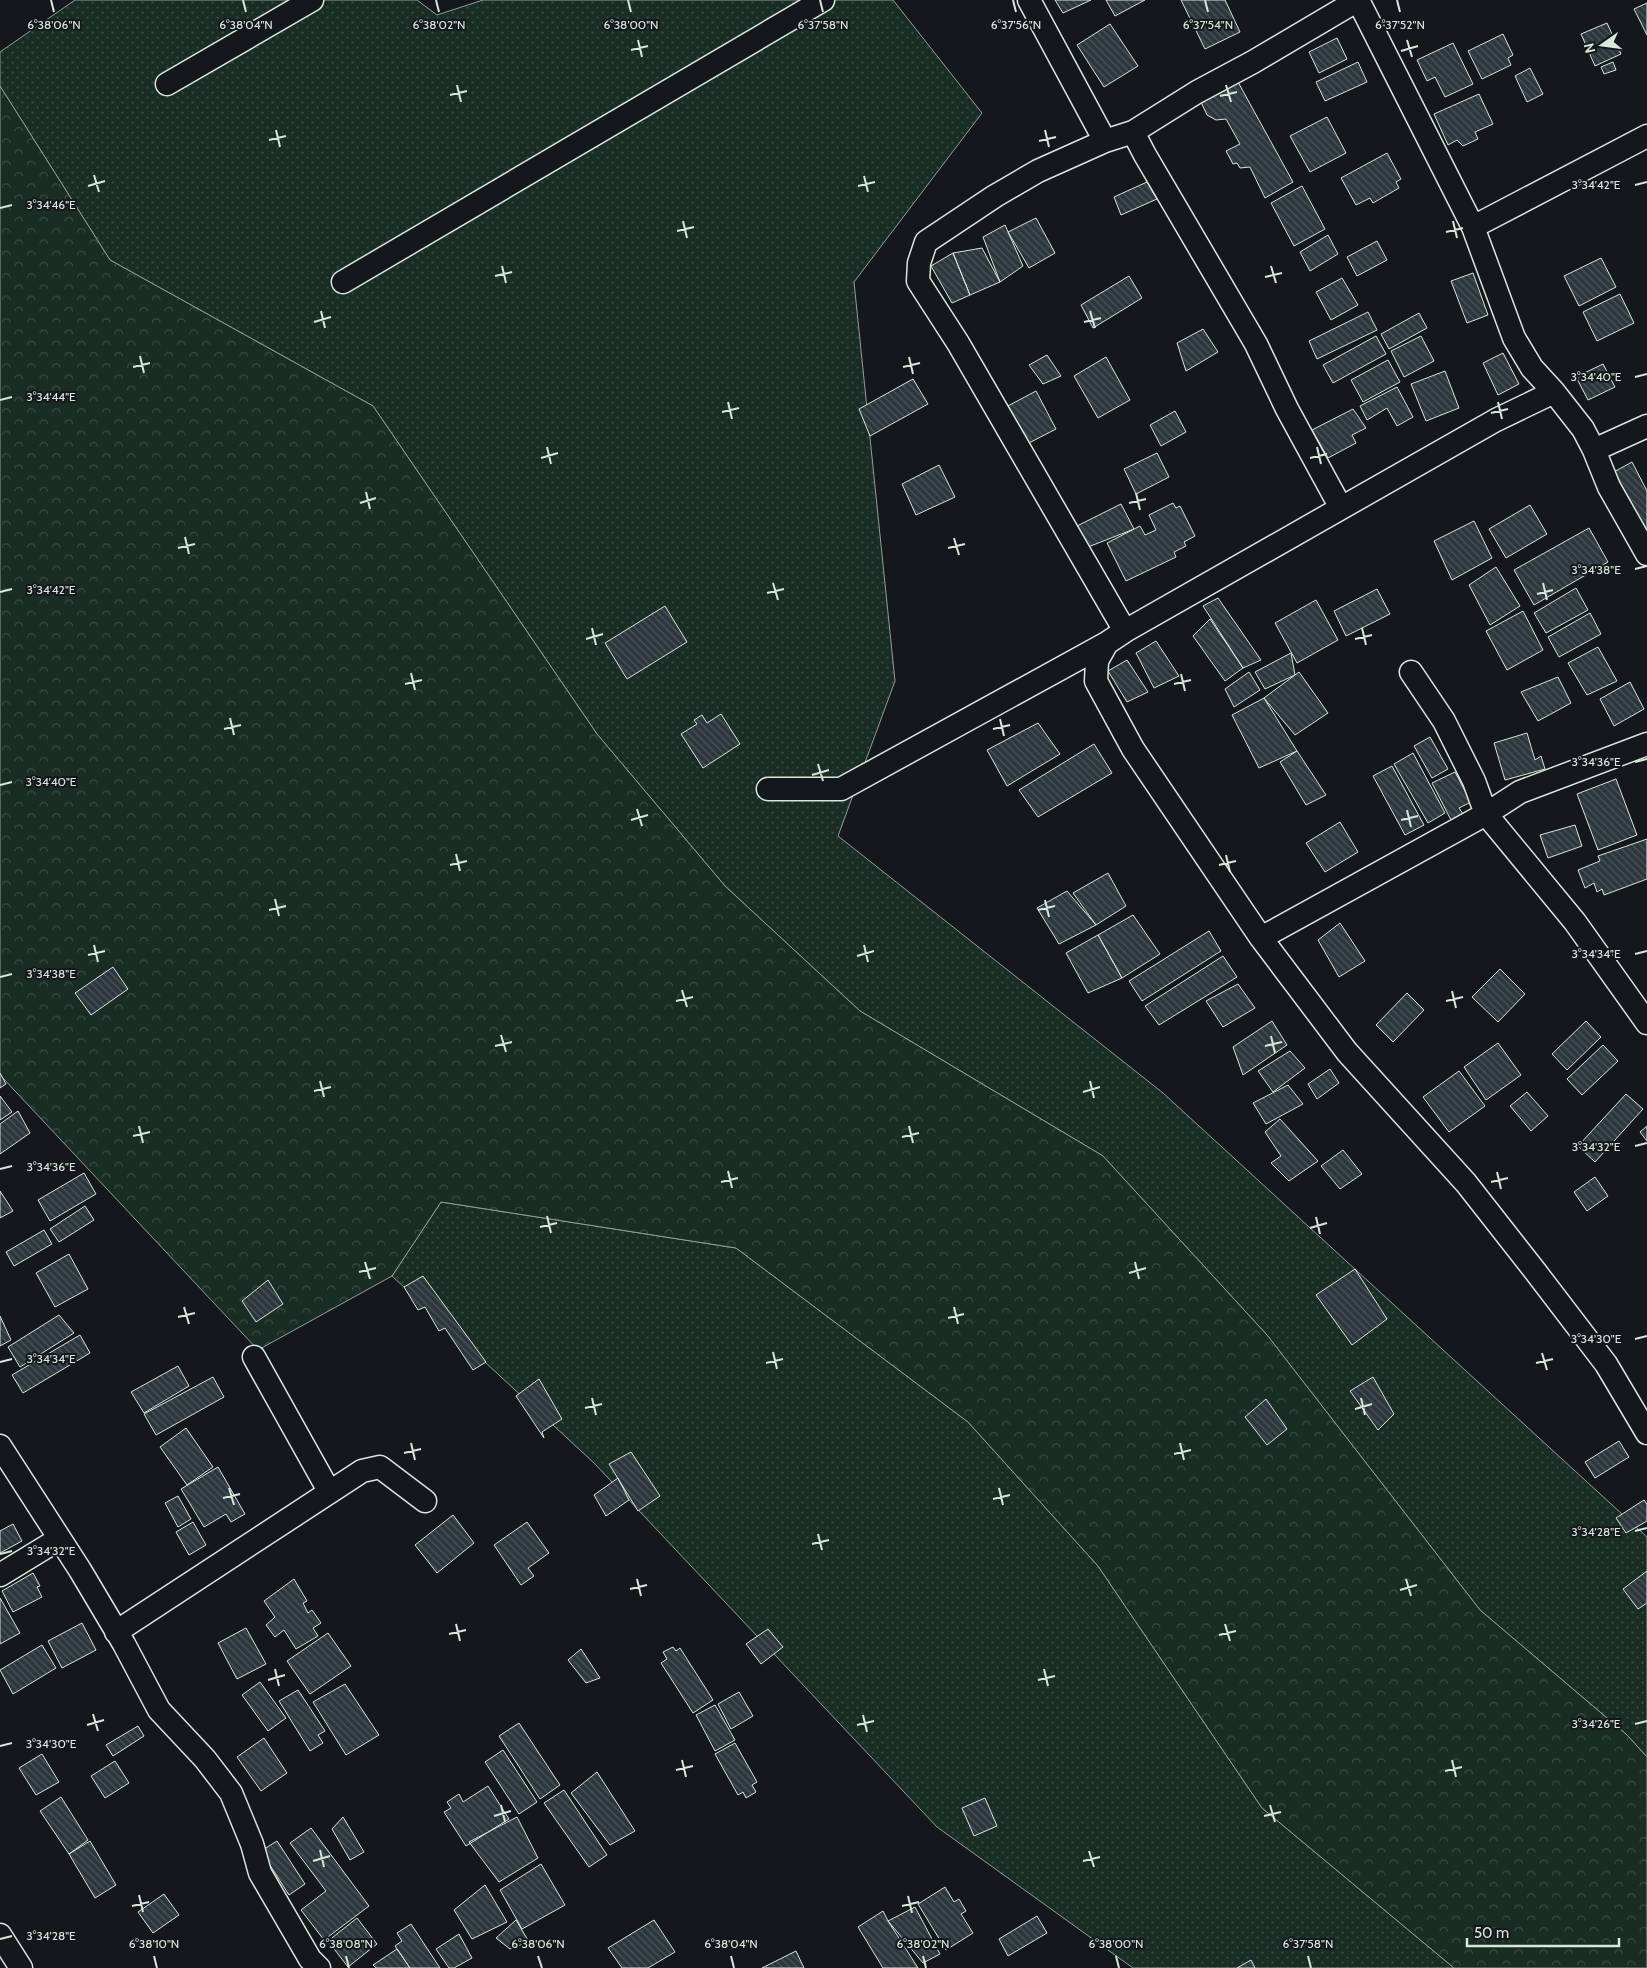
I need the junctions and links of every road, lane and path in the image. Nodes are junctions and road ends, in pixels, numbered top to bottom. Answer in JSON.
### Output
{"nodes":[{"id":1,"x":312,"y":0,"type":"edge"},
{"id":2,"x":823,"y":0,"type":"edge"},
{"id":3,"x":1029,"y":0,"type":"edge"},
{"id":4,"x":1358,"y":0,"type":"edge"},
{"id":5,"x":167,"y":84,"type":"dead end"},
{"id":6,"x":1133,"y":132,"type":"junction"},
{"id":7,"x":1647,"y":136,"type":"edge"},
{"id":8,"x":1105,"y":141,"type":"junction"},
{"id":9,"x":1474,"y":227,"type":"junction"},
{"id":10,"x":343,"y":282,"type":"dead end"},
{"id":11,"x":1554,"y":392,"type":"junction"},
{"id":12,"x":1647,"y":426,"type":"edge"},
{"id":13,"x":1594,"y":450,"type":"junction"},
{"id":14,"x":1341,"y":508,"type":"junction"},
{"id":15,"x":1647,"y":554,"type":"edge"},
{"id":16,"x":1116,"y":637,"type":"junction"},
{"id":17,"x":1411,"y":672,"type":"dead end"},
{"id":18,"x":1647,"y":744,"type":"edge"},
{"id":19,"x":768,"y":789,"type":"dead end"},
{"id":20,"x":1486,"y":814,"type":"junction"},
{"id":21,"x":1262,"y":938,"type":"junction"},
{"id":22,"x":1647,"y":1023,"type":"edge"},
{"id":23,"x":254,"y":1357,"type":"dead end"},
{"id":24,"x":1647,"y":1433,"type":"edge"},
{"id":25,"x":0,"y":1446,"type":"edge"},
{"id":26,"x":330,"y":1491,"type":"junction"},
{"id":27,"x":426,"y":1501,"type":"dead end"},
{"id":28,"x":59,"y":1539,"type":"junction"},
{"id":29,"x":0,"y":1575,"type":"edge"},
{"id":30,"x":116,"y":1632,"type":"junction"},
{"id":31,"x":0,"y":1935,"type":"edge"},
{"id":32,"x":18,"y":1967,"type":"edge"},
{"id":33,"x":320,"y":1968,"type":"edge"}],
"edges":[{"from":1,"to":5,"type":"street"},
{"from":2,"to":10,"type":"street"},
{"from":3,"to":8,"type":"street"},
{"from":4,"to":6,"type":"street"},
{"from":4,"to":9,"type":"street"},
{"from":6,"to":8,"type":"street"},
{"from":6,"to":14,"type":"street"},
{"from":7,"to":9,"type":"street"},
{"from":8,"to":16,"type":"street"},
{"from":9,"to":11,"type":"street"},
{"from":11,"to":13,"type":"street"},
{"from":11,"to":14,"type":"street"},
{"from":12,"to":13,"type":"street"},
{"from":13,"to":15,"type":"street"},
{"from":14,"to":16,"type":"street"},
{"from":16,"to":19,"type":"street"},
{"from":16,"to":21,"type":"street"},
{"from":17,"to":20,"type":"street"},
{"from":18,"to":20,"type":"street"},
{"from":20,"to":21,"type":"street"},
{"from":20,"to":22,"type":"street"},
{"from":21,"to":24,"type":"street"},
{"from":23,"to":26,"type":"street"},
{"from":25,"to":28,"type":"street"},
{"from":26,"to":27,"type":"street"},
{"from":26,"to":30,"type":"street"},
{"from":28,"to":29,"type":"street"},
{"from":28,"to":30,"type":"street"},
{"from":30,"to":33,"type":"street"},
{"from":31,"to":32,"type":"street"}]}
